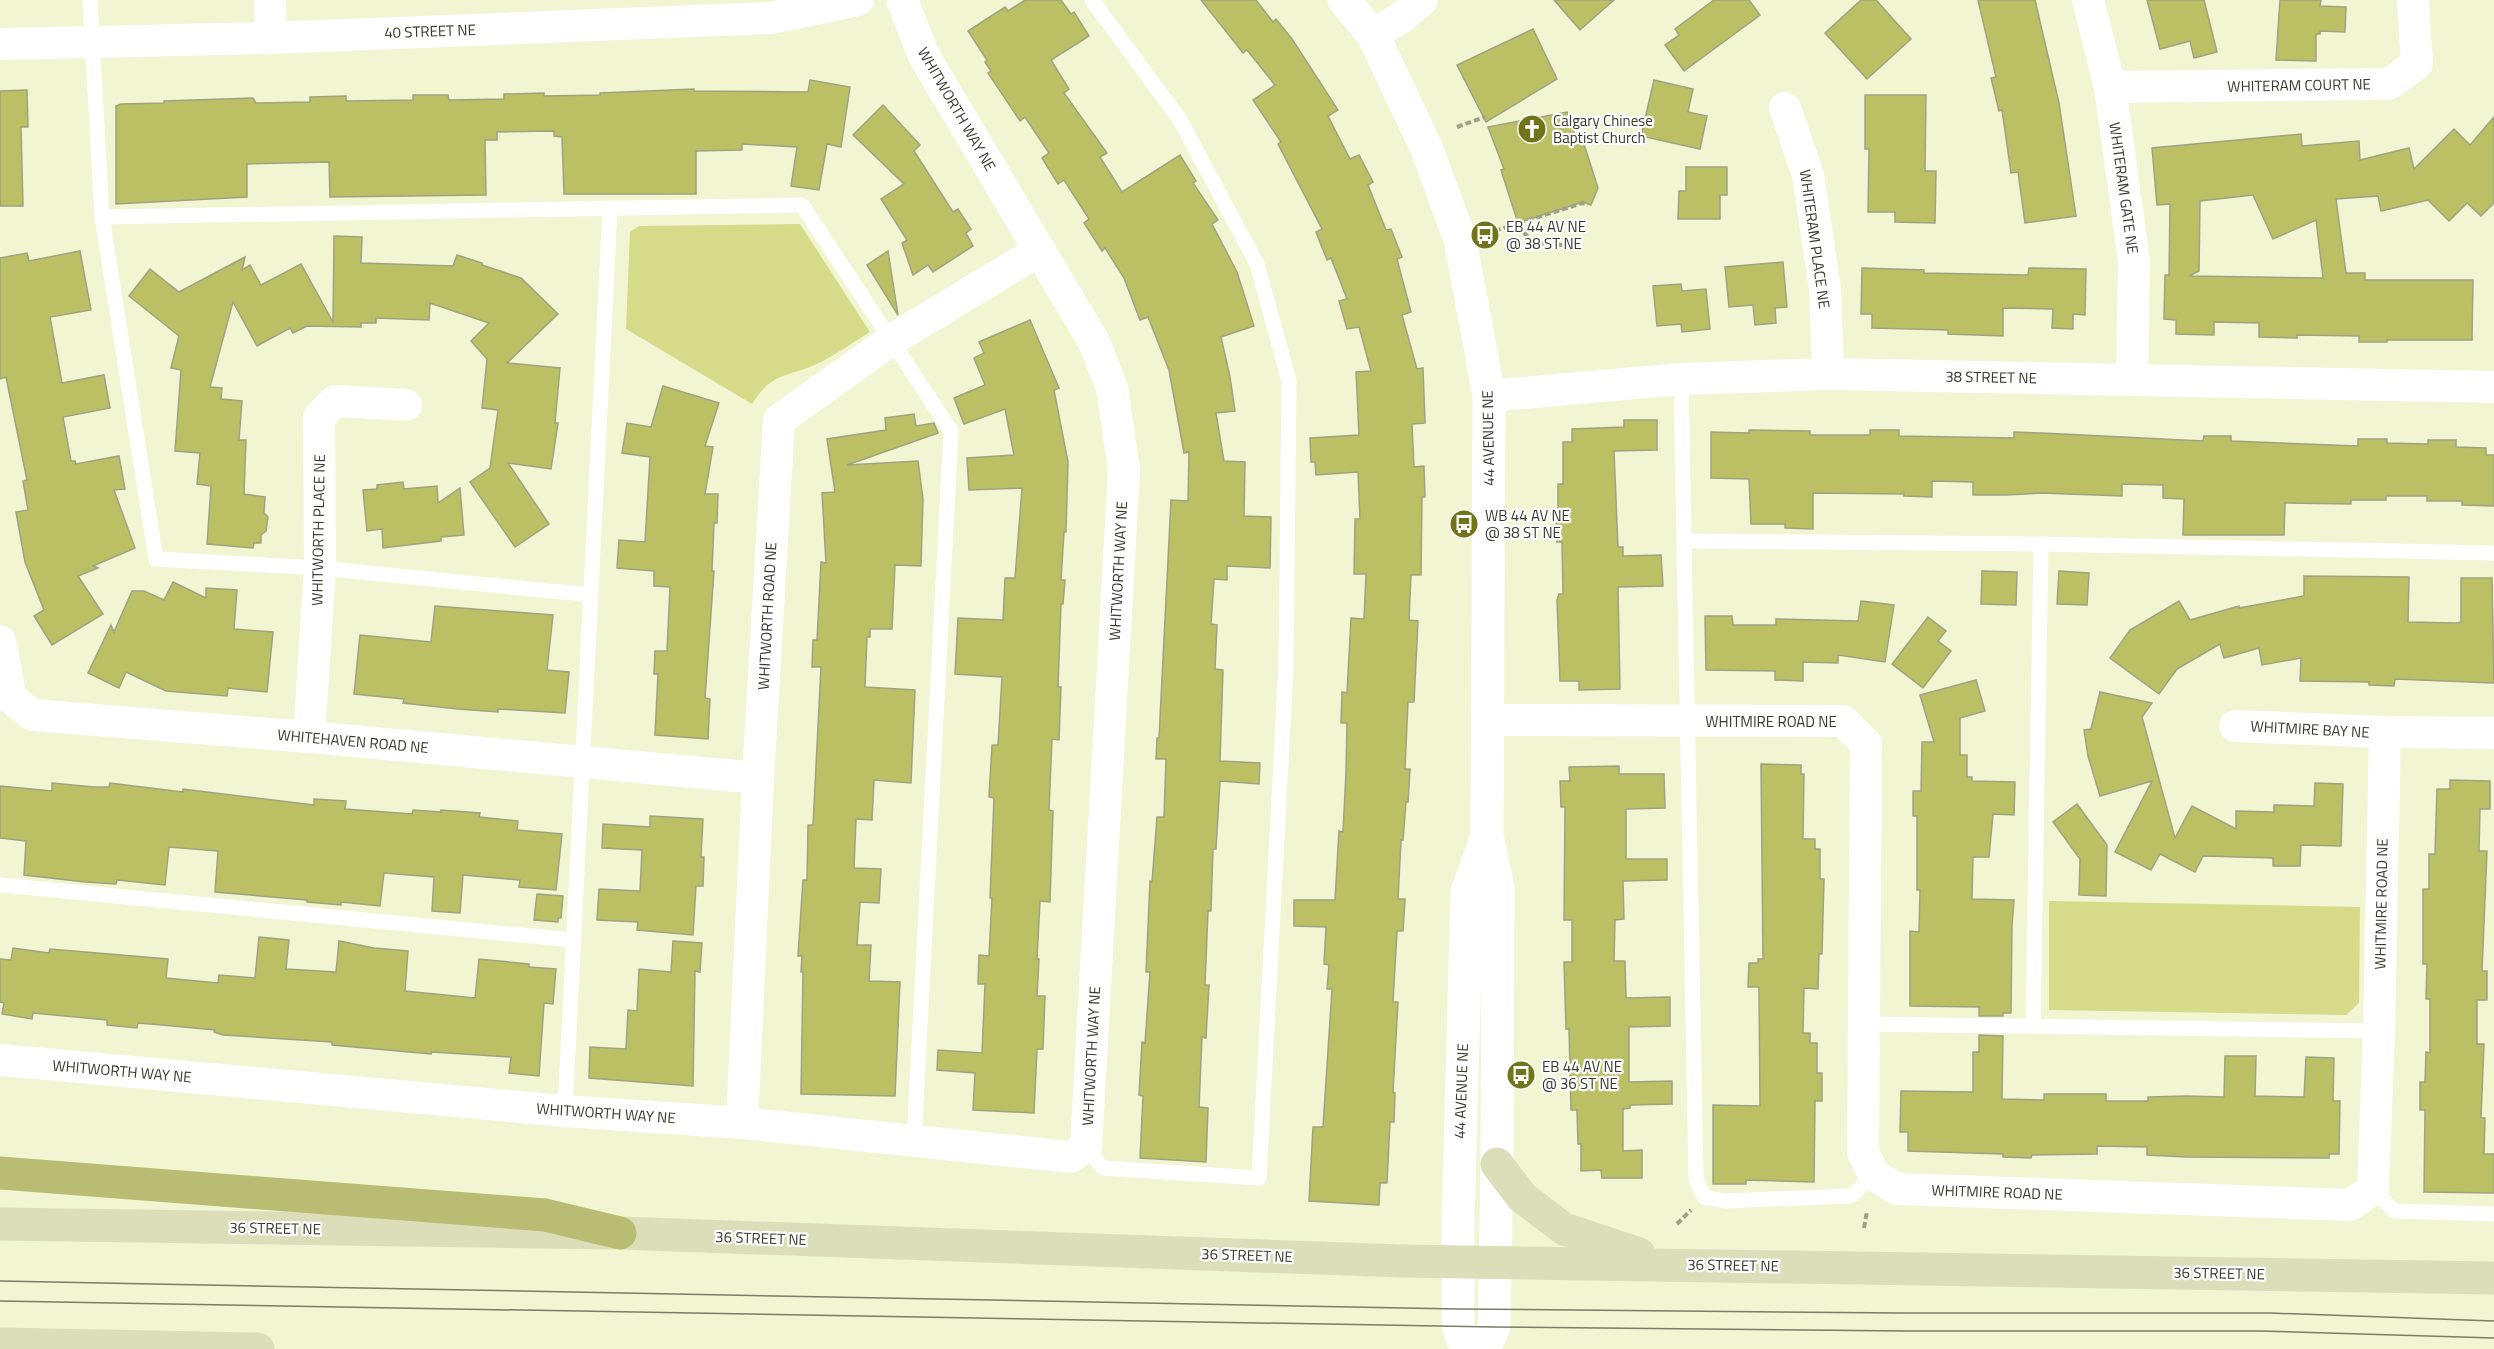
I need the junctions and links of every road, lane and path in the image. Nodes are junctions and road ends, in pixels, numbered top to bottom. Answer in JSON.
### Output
{"nodes":[{"id":1,"x":90,"y":0,"type":"edge"},
{"id":2,"x":270,"y":0,"type":"edge"},
{"id":3,"x":858,"y":0,"type":"edge"},
{"id":4,"x":902,"y":0,"type":"edge"},
{"id":5,"x":1092,"y":0,"type":"edge"},
{"id":6,"x":1344,"y":0,"type":"edge"},
{"id":7,"x":1422,"y":0,"type":"edge"},
{"id":8,"x":2088,"y":0,"type":"edge"},
{"id":9,"x":2413,"y":0,"type":"edge"},
{"id":10,"x":616,"y":12,"type":"edge"},
{"id":11,"x":1373,"y":35,"type":"junction"},
{"id":12,"x":271,"y":38,"type":"junction"},
{"id":13,"x":91,"y":43,"type":"junction"},
{"id":14,"x":0,"y":44,"type":"edge"},
{"id":15,"x":2110,"y":87,"type":"junction"},
{"id":16,"x":1785,"y":108,"type":"dead end"},
{"id":17,"x":1485,"y":117,"type":"dead end"},
{"id":18,"x":1457,"y":127,"type":"dead end"},
{"id":19,"x":1588,"y":205,"type":"dead end"},
{"id":20,"x":610,"y":208,"type":"junction"},
{"id":21,"x":102,"y":217,"type":"junction"},
{"id":22,"x":1519,"y":224,"type":"junction"},
{"id":23,"x":1495,"y":231,"type":"dead end"},
{"id":24,"x":1570,"y":245,"type":"dead end"},
{"id":25,"x":1040,"y":249,"type":"junction"},
{"id":26,"x":890,"y":341,"type":"junction"},
{"id":27,"x":1827,"y":374,"type":"junction"},
{"id":28,"x":1681,"y":379,"type":"junction"},
{"id":29,"x":2132,"y":379,"type":"junction"},
{"id":30,"x":2494,"y":387,"type":"edge"},
{"id":31,"x":1489,"y":396,"type":"junction"},
{"id":32,"x":406,"y":405,"type":"dead end"},
{"id":33,"x":1683,"y":541,"type":"junction"},
{"id":34,"x":2041,"y":544,"type":"junction"},
{"id":35,"x":2494,"y":553,"type":"edge"},
{"id":36,"x":320,"y":568,"type":"junction"},
{"id":37,"x":591,"y":595,"type":"junction"},
{"id":38,"x":0,"y":641,"type":"edge"},
{"id":39,"x":1489,"y":720,"type":"junction"},
{"id":40,"x":1686,"y":722,"type":"junction"},
{"id":41,"x":2235,"y":726,"type":"dead end"},
{"id":42,"x":2385,"y":732,"type":"junction"},
{"id":43,"x":2494,"y":733,"type":"edge"},
{"id":44,"x":309,"y":736,"type":"junction"},
{"id":45,"x":582,"y":762,"type":"junction"},
{"id":46,"x":758,"y":778,"type":"junction"},
{"id":47,"x":1487,"y":836,"type":"junction"},
{"id":48,"x":0,"y":885,"type":"edge"},
{"id":49,"x":573,"y":940,"type":"junction"},
{"id":50,"x":1865,"y":1024,"type":"junction"},
{"id":51,"x":2033,"y":1025,"type":"junction"},
{"id":52,"x":2379,"y":1031,"type":"junction"},
{"id":53,"x":0,"y":1060,"type":"edge"},
{"id":54,"x":565,"y":1111,"type":"junction"},
{"id":55,"x":742,"y":1123,"type":"junction"},
{"id":56,"x":914,"y":1141,"type":"junction"},
{"id":57,"x":1086,"y":1147,"type":"junction"},
{"id":58,"x":1497,"y":1164,"type":"junction"},
{"id":59,"x":0,"y":1173,"type":"edge"},
{"id":60,"x":1874,"y":1175,"type":"junction"},
{"id":61,"x":2373,"y":1189,"type":"junction"},
{"id":62,"x":2494,"y":1214,"type":"edge"},
{"id":63,"x":0,"y":1224,"type":"edge"},
{"id":64,"x":620,"y":1233,"type":"junction"},
{"id":65,"x":1458,"y":1262,"type":"junction"},
{"id":66,"x":1494,"y":1263,"type":"junction"},
{"id":67,"x":1670,"y":1264,"type":"junction"},
{"id":68,"x":2494,"y":1278,"type":"edge"},
{"id":69,"x":0,"y":1344,"type":"edge"},
{"id":70,"x":258,"y":1349,"type":"edge"},
{"id":71,"x":1466,"y":1349,"type":"edge"},
{"id":72,"x":1484,"y":1349,"type":"edge"}],
"edges":[{"from":1,"to":13,"type":"lane"},
{"from":2,"to":12,"type":"street"},
{"from":3,"to":10,"type":"street","name":"40 STREET NE"},
{"from":4,"to":25,"type":"street","name":"WHITWORTH WAY NE"},
{"from":5,"to":57,"type":"lane"},
{"from":6,"to":11,"type":"street","name":"44 AVENUE NE"},
{"from":7,"to":11,"type":"street"},
{"from":8,"to":15,"type":"street","name":"WHITERAM GATE NE"},
{"from":9,"to":15,"type":"street","name":"WHITERAM COURT NE"},
{"from":10,"to":12,"type":"street","name":"40 STREET NE"},
{"from":11,"to":31,"type":"street","name":"44 AVENUE NE"},
{"from":12,"to":13,"type":"street","name":"40 STREET NE"},
{"from":13,"to":14,"type":"street","name":"40 STREET NE"},
{"from":13,"to":21,"type":"lane"},
{"from":15,"to":29,"type":"street","name":"WHITERAM GATE NE"},
{"from":16,"to":27,"type":"street","name":"WHITERAM PLACE NE"},
{"from":17,"to":18,"type":"path"},
{"from":19,"to":22,"type":"path"},
{"from":20,"to":21,"type":"lane"},
{"from":20,"to":26,"type":"lane"},
{"from":20,"to":37,"type":"lane"},
{"from":21,"to":36,"type":"lane"},
{"from":22,"to":23,"type":"path"},
{"from":22,"to":24,"type":"path"},
{"from":25,"to":26,"type":"street","name":"WHITWORTH ROAD NE"},
{"from":25,"to":57,"type":"street","name":"WHITWORTH WAY NE"},
{"from":26,"to":46,"type":"street","name":"WHITWORTH ROAD NE"},
{"from":26,"to":56,"type":"lane"},
{"from":27,"to":28,"type":"street","name":"38 STREET NE"},
{"from":27,"to":29,"type":"street","name":"38 STREET NE"},
{"from":28,"to":31,"type":"street","name":"38 STREET NE"},
{"from":28,"to":33,"type":"lane"},
{"from":29,"to":30,"type":"street","name":"38 STREET NE"},
{"from":31,"to":39,"type":"street","name":"44 AVENUE NE"},
{"from":32,"to":36,"type":"street","name":"WHITWORTH PLACE NE"},
{"from":33,"to":34,"type":"lane"},
{"from":33,"to":40,"type":"lane"},
{"from":34,"to":35,"type":"lane"},
{"from":34,"to":51,"type":"lane"},
{"from":36,"to":37,"type":"lane"},
{"from":36,"to":44,"type":"street","name":"WHITWORTH PLACE NE"},
{"from":37,"to":45,"type":"lane"},
{"from":38,"to":44,"type":"street","name":"WHITEHAVEN ROAD NE"},
{"from":39,"to":40,"type":"street","name":"WHITMIRE ROAD NE"},
{"from":39,"to":47,"type":"street","name":"44 AVENUE NE"},
{"from":40,"to":50,"type":"street","name":"WHITMIRE ROAD NE"},
{"from":40,"to":60,"type":"lane"},
{"from":41,"to":42,"type":"street","name":"WHITMIRE BAY NE"},
{"from":42,"to":43,"type":"street"},
{"from":42,"to":52,"type":"street","name":"WHITMIRE ROAD NE"},
{"from":44,"to":45,"type":"street","name":"WHITEHAVEN ROAD NE"},
{"from":45,"to":46,"type":"street","name":"WHITEHAVEN ROAD NE"},
{"from":45,"to":49,"type":"lane"},
{"from":46,"to":55,"type":"street","name":"WHITWORTH ROAD NE"},
{"from":47,"to":58,"type":"street","name":"44 AVENUE NE"},
{"from":47,"to":65,"type":"street","name":"44 AVENUE NE"},
{"from":48,"to":49,"type":"lane"},
{"from":49,"to":54,"type":"lane"},
{"from":50,"to":51,"type":"lane"},
{"from":50,"to":60,"type":"street","name":"WHITMIRE ROAD NE"},
{"from":51,"to":52,"type":"lane"},
{"from":52,"to":61,"type":"street","name":"WHITMIRE ROAD NE"},
{"from":53,"to":54,"type":"street","name":"WHITWORTH WAY NE"},
{"from":54,"to":55,"type":"street","name":"WHITWORTH WAY NE"},
{"from":55,"to":56,"type":"street","name":"WHITWORTH WAY NE"},
{"from":56,"to":57,"type":"street","name":"WHITWORTH WAY NE"},
{"from":58,"to":66,"type":"street","name":"44 AVENUE NE"},
{"from":58,"to":67,"type":"main road"},
{"from":59,"to":64,"type":"main road"},
{"from":60,"to":61,"type":"street","name":"WHITMIRE ROAD NE"},
{"from":61,"to":62,"type":"lane"},
{"from":63,"to":64,"type":"main road","name":"36 STREET NE"},
{"from":64,"to":65,"type":"main road","name":"36 STREET NE"},
{"from":65,"to":66,"type":"main road","name":"36 STREET NE"},
{"from":65,"to":71,"type":"street","name":"44 AVENUE NE"},
{"from":66,"to":67,"type":"main road","name":"36 STREET NE"},
{"from":66,"to":72,"type":"street","name":"44 AVENUE NE"},
{"from":67,"to":68,"type":"main road","name":"36 STREET NE"},
{"from":69,"to":70,"type":"main road"}]}
